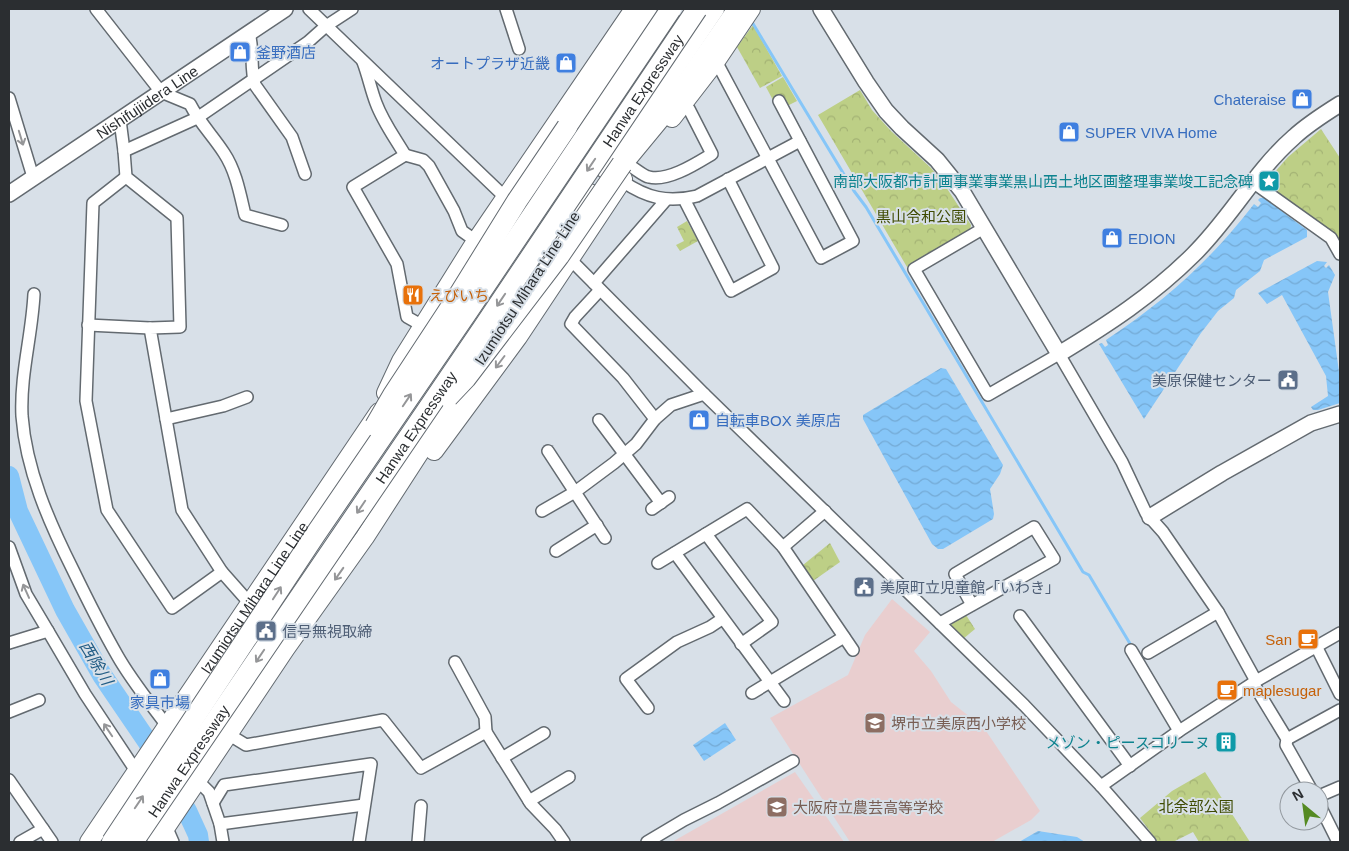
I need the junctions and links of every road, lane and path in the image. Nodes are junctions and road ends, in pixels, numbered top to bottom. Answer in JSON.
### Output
{"nodes":[{"id":1,"x":285,"y":9,"type":"edge"},
{"id":2,"x":309,"y":9,"type":"edge"},
{"id":3,"x":352,"y":9,"type":"edge"},
{"id":4,"x":506,"y":9,"type":"edge"},
{"id":5,"x":634,"y":9,"type":"edge"},
{"id":6,"x":647,"y":9,"type":"edge"},
{"id":7,"x":660,"y":9,"type":"edge"},
{"id":8,"x":671,"y":9,"type":"edge"},
{"id":9,"x":697,"y":9,"type":"edge"},
{"id":10,"x":715,"y":9,"type":"edge"},
{"id":11,"x":727,"y":9,"type":"edge"},
{"id":12,"x":738,"y":9,"type":"edge"},
{"id":13,"x":751,"y":9,"type":"edge"},
{"id":14,"x":821,"y":9,"type":"edge"},
{"id":15,"x":102,"y":11,"type":"edge"},
{"id":16,"x":326,"y":26,"type":"junction"},
{"id":17,"x":249,"y":33,"type":"junction"},
{"id":18,"x":520,"y":49,"type":"dead end"},
{"id":19,"x":361,"y":57,"type":"junction"},
{"id":20,"x":716,"y":62,"type":"junction"},
{"id":21,"x":253,"y":79,"type":"junction"},
{"id":22,"x":161,"y":92,"type":"junction"},
{"id":23,"x":9,"y":98,"type":"edge"},
{"id":24,"x":779,"y":101,"type":"dead end"},
{"id":25,"x":1340,"y":104,"type":"edge"},
{"id":26,"x":683,"y":105,"type":"junction"},
{"id":27,"x":197,"y":118,"type":"junction"},
{"id":28,"x":120,"y":120,"type":"junction"},
{"id":29,"x":800,"y":142,"type":"junction"},
{"id":30,"x":124,"y":150,"type":"junction"},
{"id":31,"x":406,"y":155,"type":"junction"},
{"id":32,"x":768,"y":158,"type":"junction"},
{"id":33,"x":625,"y":171,"type":"junction"},
{"id":34,"x":305,"y":174,"type":"dead end"},
{"id":35,"x":126,"y":177,"type":"junction"},
{"id":36,"x":728,"y":179,"type":"junction"},
{"id":37,"x":30,"y":180,"type":"junction"},
{"id":38,"x":1254,"y":183,"type":"junction"},
{"id":39,"x":9,"y":194,"type":"edge"},
{"id":40,"x":506,"y":198,"type":"junction"},
{"id":41,"x":684,"y":199,"type":"junction"},
{"id":42,"x":666,"y":200,"type":"junction"},
{"id":43,"x":520,"y":211,"type":"junction"},
{"id":44,"x":282,"y":225,"type":"dead end"},
{"id":45,"x":984,"y":228,"type":"junction"},
{"id":46,"x":476,"y":241,"type":"junction"},
{"id":47,"x":554,"y":244,"type":"junction"},
{"id":48,"x":1340,"y":254,"type":"edge"},
{"id":49,"x":570,"y":260,"type":"junction"},
{"id":50,"x":597,"y":287,"type":"junction"},
{"id":51,"x":34,"y":294,"type":"dead end"},
{"id":52,"x":88,"y":325,"type":"junction"},
{"id":53,"x":423,"y":326,"type":"junction"},
{"id":54,"x":150,"y":328,"type":"junction"},
{"id":55,"x":1059,"y":354,"type":"junction"},
{"id":56,"x":704,"y":394,"type":"junction"},
{"id":57,"x":247,"y":397,"type":"dead end"},
{"id":58,"x":1340,"y":414,"type":"edge"},
{"id":59,"x":166,"y":419,"type":"junction"},
{"id":60,"x":374,"y":419,"type":"junction"},
{"id":61,"x":655,"y":419,"type":"junction"},
{"id":62,"x":598,"y":420,"type":"dead end"},
{"id":63,"x":401,"y":447,"type":"junction"},
{"id":64,"x":548,"y":450,"type":"dead end"},
{"id":65,"x":624,"y":454,"type":"junction"},
{"id":66,"x":575,"y":492,"type":"junction"},
{"id":67,"x":661,"y":503,"type":"dead end"},
{"id":68,"x":542,"y":511,"type":"dead end"},
{"id":69,"x":825,"y":512,"type":"junction"},
{"id":70,"x":1150,"y":518,"type":"junction"},
{"id":71,"x":597,"y":525,"type":"junction"},
{"id":72,"x":706,"y":534,"type":"junction"},
{"id":73,"x":315,"y":535,"type":"junction"},
{"id":74,"x":365,"y":537,"type":"junction"},
{"id":75,"x":605,"y":538,"type":"dead end"},
{"id":76,"x":784,"y":547,"type":"junction"},
{"id":77,"x":9,"y":548,"type":"edge"},
{"id":78,"x":556,"y":551,"type":"dead end"},
{"id":79,"x":675,"y":553,"type":"junction"},
{"id":80,"x":658,"y":563,"type":"dead end"},
{"id":81,"x":222,"y":572,"type":"junction"},
{"id":82,"x":250,"y":605,"type":"junction"},
{"id":83,"x":972,"y":605,"type":"junction"},
{"id":84,"x":1218,"y":612,"type":"junction"},
{"id":85,"x":1020,"y":616,"type":"dead end"},
{"id":86,"x":722,"y":619,"type":"junction"},
{"id":87,"x":940,"y":623,"type":"junction"},
{"id":88,"x":48,"y":631,"type":"junction"},
{"id":89,"x":1340,"y":633,"type":"edge"},
{"id":90,"x":844,"y":637,"type":"junction"},
{"id":91,"x":294,"y":638,"type":"junction"},
{"id":92,"x":9,"y":643,"type":"edge"},
{"id":93,"x":741,"y":644,"type":"junction"},
{"id":94,"x":1316,"y":646,"type":"junction"},
{"id":95,"x":853,"y":650,"type":"dead end"},
{"id":96,"x":1131,"y":650,"type":"dead end"},
{"id":97,"x":1148,"y":653,"type":"dead end"},
{"id":98,"x":455,"y":662,"type":"dead end"},
{"id":99,"x":770,"y":682,"type":"junction"},
{"id":100,"x":1255,"y":682,"type":"junction"},
{"id":101,"x":752,"y":692,"type":"dead end"},
{"id":102,"x":1340,"y":694,"type":"edge"},
{"id":103,"x":39,"y":700,"type":"dead end"},
{"id":104,"x":784,"y":701,"type":"dead end"},
{"id":105,"x":648,"y":708,"type":"dead end"},
{"id":106,"x":1340,"y":710,"type":"edge"},
{"id":107,"x":9,"y":712,"type":"edge"},
{"id":108,"x":166,"y":728,"type":"junction"},
{"id":109,"x":1179,"y":730,"type":"junction"},
{"id":110,"x":486,"y":732,"type":"junction"},
{"id":111,"x":544,"y":733,"type":"dead end"},
{"id":112,"x":228,"y":734,"type":"junction"},
{"id":113,"x":1287,"y":739,"type":"junction"},
{"id":114,"x":502,"y":758,"type":"junction"},
{"id":115,"x":793,"y":761,"type":"dead end"},
{"id":116,"x":1130,"y":766,"type":"junction"},
{"id":117,"x":137,"y":769,"type":"junction"},
{"id":118,"x":569,"y":777,"type":"dead end"},
{"id":119,"x":9,"y":780,"type":"edge"},
{"id":120,"x":196,"y":781,"type":"junction"},
{"id":121,"x":1306,"y":781,"type":"edge"},
{"id":122,"x":1101,"y":786,"type":"junction"},
{"id":123,"x":529,"y":801,"type":"junction"},
{"id":124,"x":213,"y":803,"type":"junction"},
{"id":125,"x":364,"y":804,"type":"junction"},
{"id":126,"x":421,"y":806,"type":"dead end"},
{"id":127,"x":220,"y":824,"type":"junction"},
{"id":128,"x":1329,"y":824,"type":"edge"},
{"id":129,"x":44,"y":829,"type":"junction"},
{"id":130,"x":170,"y":829,"type":"edge"},
{"id":131,"x":20,"y":842,"type":"edge"},
{"id":132,"x":52,"y":842,"type":"edge"},
{"id":133,"x":89,"y":842,"type":"edge"},
{"id":134,"x":112,"y":842,"type":"edge"},
{"id":135,"x":133,"y":842,"type":"edge"},
{"id":136,"x":156,"y":842,"type":"edge"},
{"id":137,"x":224,"y":842,"type":"edge"},
{"id":138,"x":359,"y":842,"type":"edge"},
{"id":139,"x":418,"y":842,"type":"edge"},
{"id":140,"x":564,"y":842,"type":"edge"},
{"id":141,"x":647,"y":842,"type":"edge"},
{"id":142,"x":1150,"y":842,"type":"edge"},
{"id":143,"x":1338,"y":842,"type":"edge"}],
"edges":[{"from":1,"to":17,"type":"street","name":"Nishifujiidera Line"},
{"from":2,"to":16,"type":"street"},
{"from":3,"to":16,"type":"street"},
{"from":4,"to":18,"type":"street"},
{"from":5,"to":40,"type":"main road"},
{"from":6,"to":73,"type":"highway","bridge":true},
{"from":7,"to":43,"type":"main road","name":"Izumiotsu Mihara Line Line"},
{"from":73,"to":8,"type":"highway","name":"Hanwa Expressway","one_way":true,"bridge":true},
{"from":9,"to":63,"type":"highway","name":"Hanwa Expressway","one_way":true,"bridge":true},
{"from":10,"to":47,"type":"main road","name":"Izumiotsu Mihara Line Line"},
{"from":11,"to":33,"type":"highway"},
{"from":12,"to":33,"type":"highway"},
{"from":13,"to":20,"type":"main road"},
{"from":14,"to":45,"type":"street"},
{"from":15,"to":22,"type":"street"},
{"from":16,"to":19,"type":"street"},
{"from":16,"to":21,"type":"street"},
{"from":17,"to":21,"type":"street"},
{"from":17,"to":22,"type":"street","name":"Nishifujiidera Line"},
{"from":19,"to":31,"type":"street"},
{"from":19,"to":40,"type":"street"},
{"from":20,"to":26,"type":"main road"},
{"from":20,"to":32,"type":"street"},
{"from":21,"to":27,"type":"street"},
{"from":21,"to":34,"type":"street"},
{"from":22,"to":27,"type":"street"},
{"from":22,"to":28,"type":"street","name":"Nishifujiidera Line"},
{"from":23,"to":37,"type":"street","one_way":true},
{"from":24,"to":29,"type":"street"},
{"from":25,"to":38,"type":"street"},
{"from":26,"to":33,"type":"main road"},
{"from":26,"to":33,"type":"street"},
{"from":27,"to":30,"type":"street"},
{"from":27,"to":44,"type":"street"},
{"from":28,"to":30,"type":"street"},
{"from":28,"to":37,"type":"street","name":"Nishifujiidera Line"},
{"from":29,"to":32,"type":"street"},
{"from":29,"to":32,"type":"street"},
{"from":30,"to":35,"type":"street"},
{"from":31,"to":46,"type":"street"},
{"from":31,"to":53,"type":"street"},
{"from":32,"to":36,"type":"street"},
{"from":33,"to":42,"type":"street"},
{"from":33,"to":49,"type":"main road"},
{"from":33,"to":63,"type":"highway","bridge":true},
{"from":35,"to":52,"type":"street"},
{"from":35,"to":54,"type":"street"},
{"from":36,"to":41,"type":"street"},
{"from":36,"to":41,"type":"street"},
{"from":37,"to":39,"type":"street","name":"Nishifujiidera Line"},
{"from":38,"to":48,"type":"street"},
{"from":38,"to":55,"type":"street"},
{"from":40,"to":43,"type":"street"},
{"from":40,"to":46,"type":"main road"},
{"from":41,"to":42,"type":"street"},
{"from":42,"to":50,"type":"street"},
{"from":43,"to":47,"type":"street"},
{"from":43,"to":60,"type":"main road","name":"Izumiotsu Mihara Line Line"},
{"from":45,"to":55,"type":"street"},
{"from":45,"to":55,"type":"street"},
{"from":46,"to":53,"type":"main road"},
{"from":47,"to":49,"type":"street"},
{"from":47,"to":74,"type":"main road","name":"Izumiotsu Mihara Line Line"},
{"from":49,"to":50,"type":"street"},
{"from":49,"to":74,"type":"main road","one_way":true},
{"from":50,"to":56,"type":"street"},
{"from":50,"to":61,"type":"street"},
{"from":51,"to":108,"type":"street"},
{"from":52,"to":54,"type":"street"},
{"from":52,"to":81,"type":"street"},
{"from":53,"to":60,"type":"main road"},
{"from":54,"to":59,"type":"street"},
{"from":55,"to":70,"type":"street"},
{"from":56,"to":61,"type":"street"},
{"from":56,"to":69,"type":"street"},
{"from":57,"to":59,"type":"street"},
{"from":58,"to":70,"type":"street"},
{"from":59,"to":81,"type":"street"},
{"from":60,"to":82,"type":"main road","name":"Izumiotsu Mihara Line Line"},
{"from":61,"to":65,"type":"street"},
{"from":62,"to":65,"type":"street"},
{"from":63,"to":135,"type":"highway","name":"Hanwa Expressway","one_way":true,"bridge":true},
{"from":64,"to":66,"type":"street"},
{"from":65,"to":66,"type":"street"},
{"from":65,"to":67,"type":"street"},
{"from":66,"to":68,"type":"street"},
{"from":66,"to":71,"type":"street"},
{"from":69,"to":76,"type":"street"},
{"from":69,"to":87,"type":"street"},
{"from":70,"to":84,"type":"street"},
{"from":71,"to":75,"type":"street"},
{"from":71,"to":78,"type":"street"},
{"from":72,"to":76,"type":"street"},
{"from":72,"to":79,"type":"street"},
{"from":72,"to":93,"type":"street"},
{"from":134,"to":73,"type":"highway","name":"Hanwa Expressway","one_way":true,"bridge":true},
{"from":74,"to":91,"type":"main road","name":"Izumiotsu Mihara Line Line","one_way":true},
{"from":76,"to":90,"type":"street"},
{"from":88,"to":77,"type":"street","one_way":true},
{"from":79,"to":80,"type":"street"},
{"from":79,"to":86,"type":"street"},
{"from":81,"to":82,"type":"street"},
{"from":82,"to":91,"type":"street"},
{"from":82,"to":108,"type":"main road","name":"Izumiotsu Mihara Line Line"},
{"from":83,"to":83,"type":"street"},
{"from":83,"to":87,"type":"street"},
{"from":84,"to":97,"type":"street"},
{"from":84,"to":100,"type":"street"},
{"from":85,"to":116,"type":"street"},
{"from":86,"to":93,"type":"street"},
{"from":86,"to":105,"type":"street"},
{"from":87,"to":122,"type":"street"},
{"from":88,"to":92,"type":"street"},
{"from":117,"to":88,"type":"street","one_way":true},
{"from":89,"to":94,"type":"street"},
{"from":90,"to":95,"type":"street"},
{"from":90,"to":99,"type":"street"},
{"from":91,"to":112,"type":"main road","name":"Izumiotsu Mihara Line Line"},
{"from":93,"to":99,"type":"street"},
{"from":94,"to":100,"type":"street"},
{"from":94,"to":102,"type":"street"},
{"from":96,"to":109,"type":"street"},
{"from":98,"to":110,"type":"street"},
{"from":99,"to":101,"type":"street"},
{"from":99,"to":104,"type":"street"},
{"from":100,"to":109,"type":"street"},
{"from":100,"to":113,"type":"street"},
{"from":103,"to":107,"type":"street"},
{"from":106,"to":113,"type":"street"},
{"from":108,"to":117,"type":"main road","name":"Izumiotsu Mihara Line Line"},
{"from":109,"to":116,"type":"street"},
{"from":110,"to":112,"type":"street"},
{"from":110,"to":114,"type":"street"},
{"from":111,"to":114,"type":"street"},
{"from":112,"to":120,"type":"main road","name":"Izumiotsu Mihara Line Line"},
{"from":113,"to":121,"type":"street"},
{"from":114,"to":123,"type":"street"},
{"from":115,"to":141,"type":"street"},
{"from":116,"to":122,"type":"street"},
{"from":117,"to":133,"type":"main road","name":"Izumiotsu Mihara Line Line"},
{"from":118,"to":123,"type":"street"},
{"from":119,"to":129,"type":"street"},
{"from":120,"to":124,"type":"street"},
{"from":120,"to":130,"type":"main road","name":"Izumiotsu Mihara Line Line"},
{"from":122,"to":142,"type":"street"},
{"from":123,"to":140,"type":"street"},
{"from":124,"to":125,"type":"street"},
{"from":124,"to":127,"type":"street"},
{"from":125,"to":127,"type":"street"},
{"from":125,"to":138,"type":"street"},
{"from":126,"to":139,"type":"street"},
{"from":127,"to":137,"type":"street"},
{"from":128,"to":143,"type":"street"},
{"from":129,"to":131,"type":"street"},
{"from":129,"to":132,"type":"street"},
{"from":130,"to":136,"type":"main road","name":"Izumiotsu Mihara Line Line"}]}
